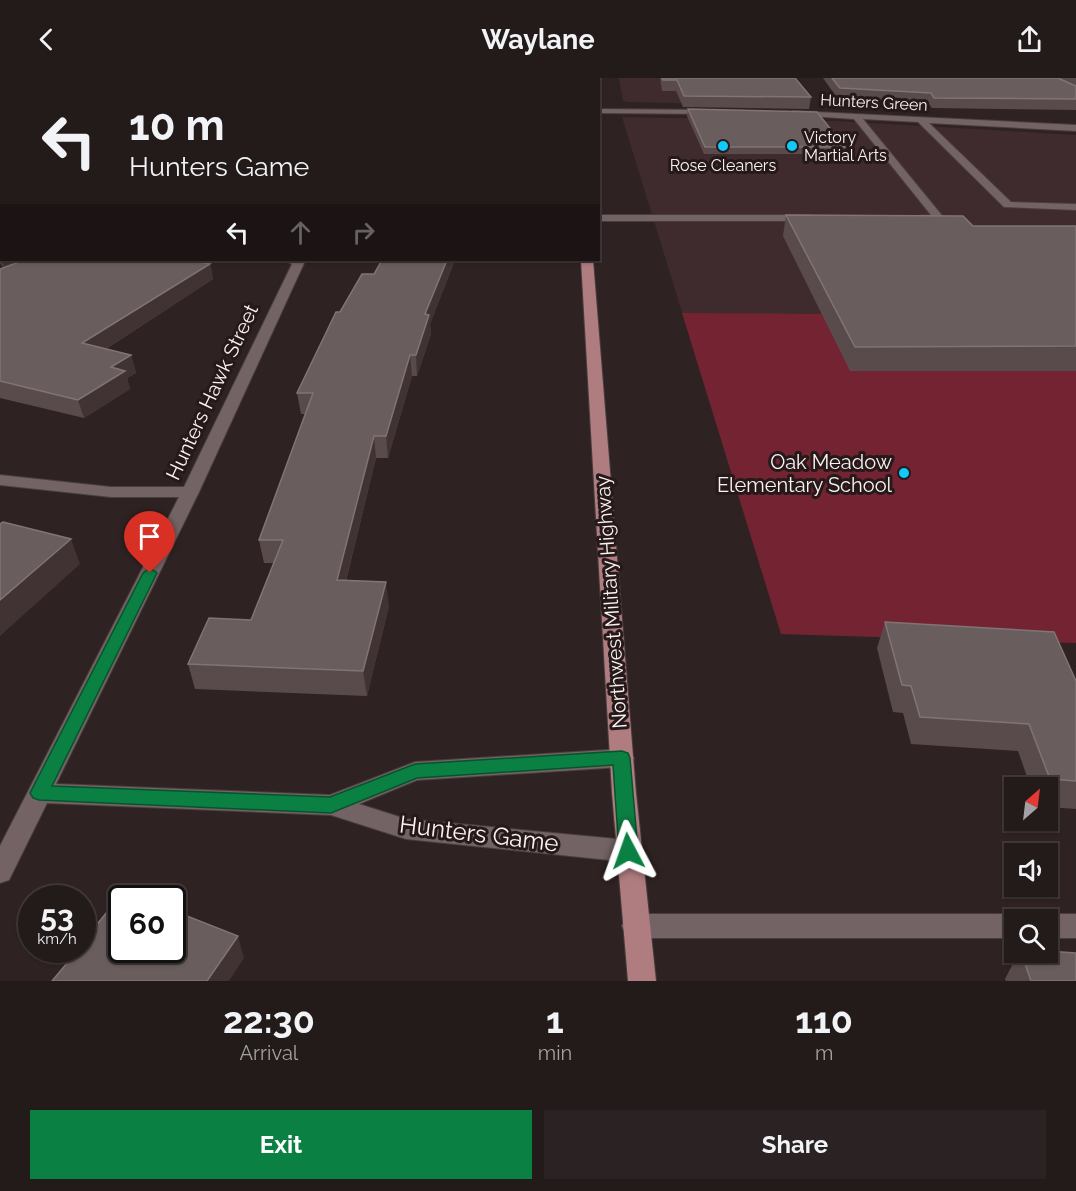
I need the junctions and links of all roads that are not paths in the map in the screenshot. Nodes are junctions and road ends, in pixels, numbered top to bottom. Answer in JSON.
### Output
{"nodes":[{"id":1,"x":600,"y":111,"type":"edge"},
{"id":2,"x":727,"y":112,"type":"edge"},
{"id":3,"x":783,"y":112,"type":"edge"},
{"id":4,"x":856,"y":116,"type":"junction"},
{"id":5,"x":920,"y":119,"type":"junction"},
{"id":6,"x":1076,"y":128,"type":"edge"},
{"id":7,"x":1076,"y":207,"type":"edge"},
{"id":8,"x":600,"y":218,"type":"edge"},
{"id":9,"x":823,"y":218,"type":"edge"},
{"id":10,"x":904,"y":218,"type":"edge"},
{"id":11,"x":299,"y":261,"type":"edge"},
{"id":12,"x":587,"y":261,"type":"edge"},
{"id":13,"x":0,"y":480,"type":"edge"},
{"id":14,"x":190,"y":492,"type":"junction"},
{"id":15,"x":622,"y":758,"type":"junction"},
{"id":16,"x":39,"y":793,"type":"junction"},
{"id":17,"x":331,"y":805,"type":"junction"},
{"id":18,"x":628,"y":851,"type":"junction"},
{"id":19,"x":0,"y":872,"type":"edge"},
{"id":20,"x":636,"y":926,"type":"junction"},
{"id":21,"x":1004,"y":926,"type":"edge"},
{"id":22,"x":1058,"y":926,"type":"edge"},
{"id":23,"x":1076,"y":926,"type":"edge"},
{"id":24,"x":642,"y":981,"type":"edge"}],
"edges":[{"from":1,"to":2,"type":"street"},
{"from":3,"to":4,"type":"street","name":"Hunters Green"},
{"from":4,"to":5,"type":"street","name":"Hunters Green"},
{"from":4,"to":10,"type":"street"},
{"from":5,"to":6,"type":"street","name":"Hunters Green"},
{"from":5,"to":7,"type":"street"},
{"from":8,"to":9,"type":"street"},
{"from":11,"to":14,"type":"street","name":"Hunters Hawk Street"},
{"from":12,"to":15,"type":"main road","name":"Northwest Military Highway"},
{"from":13,"to":14,"type":"street"},
{"from":14,"to":16,"type":"street","name":"Hunters Hawk Street"},
{"from":15,"to":17,"type":"street","name":"Hunters Game"},
{"from":15,"to":18,"type":"main road","name":"Northwest Military Highway"},
{"from":16,"to":17,"type":"street","name":"Hunters Game"},
{"from":16,"to":19,"type":"street","name":"Hunters Hawk Street"},
{"from":17,"to":18,"type":"street","name":"Hunters Game"},
{"from":18,"to":20,"type":"main road","name":"Northwest Military Highway"},
{"from":20,"to":21,"type":"street"},
{"from":20,"to":24,"type":"main road","name":"Northwest Military Highway"},
{"from":22,"to":23,"type":"street"}]}
